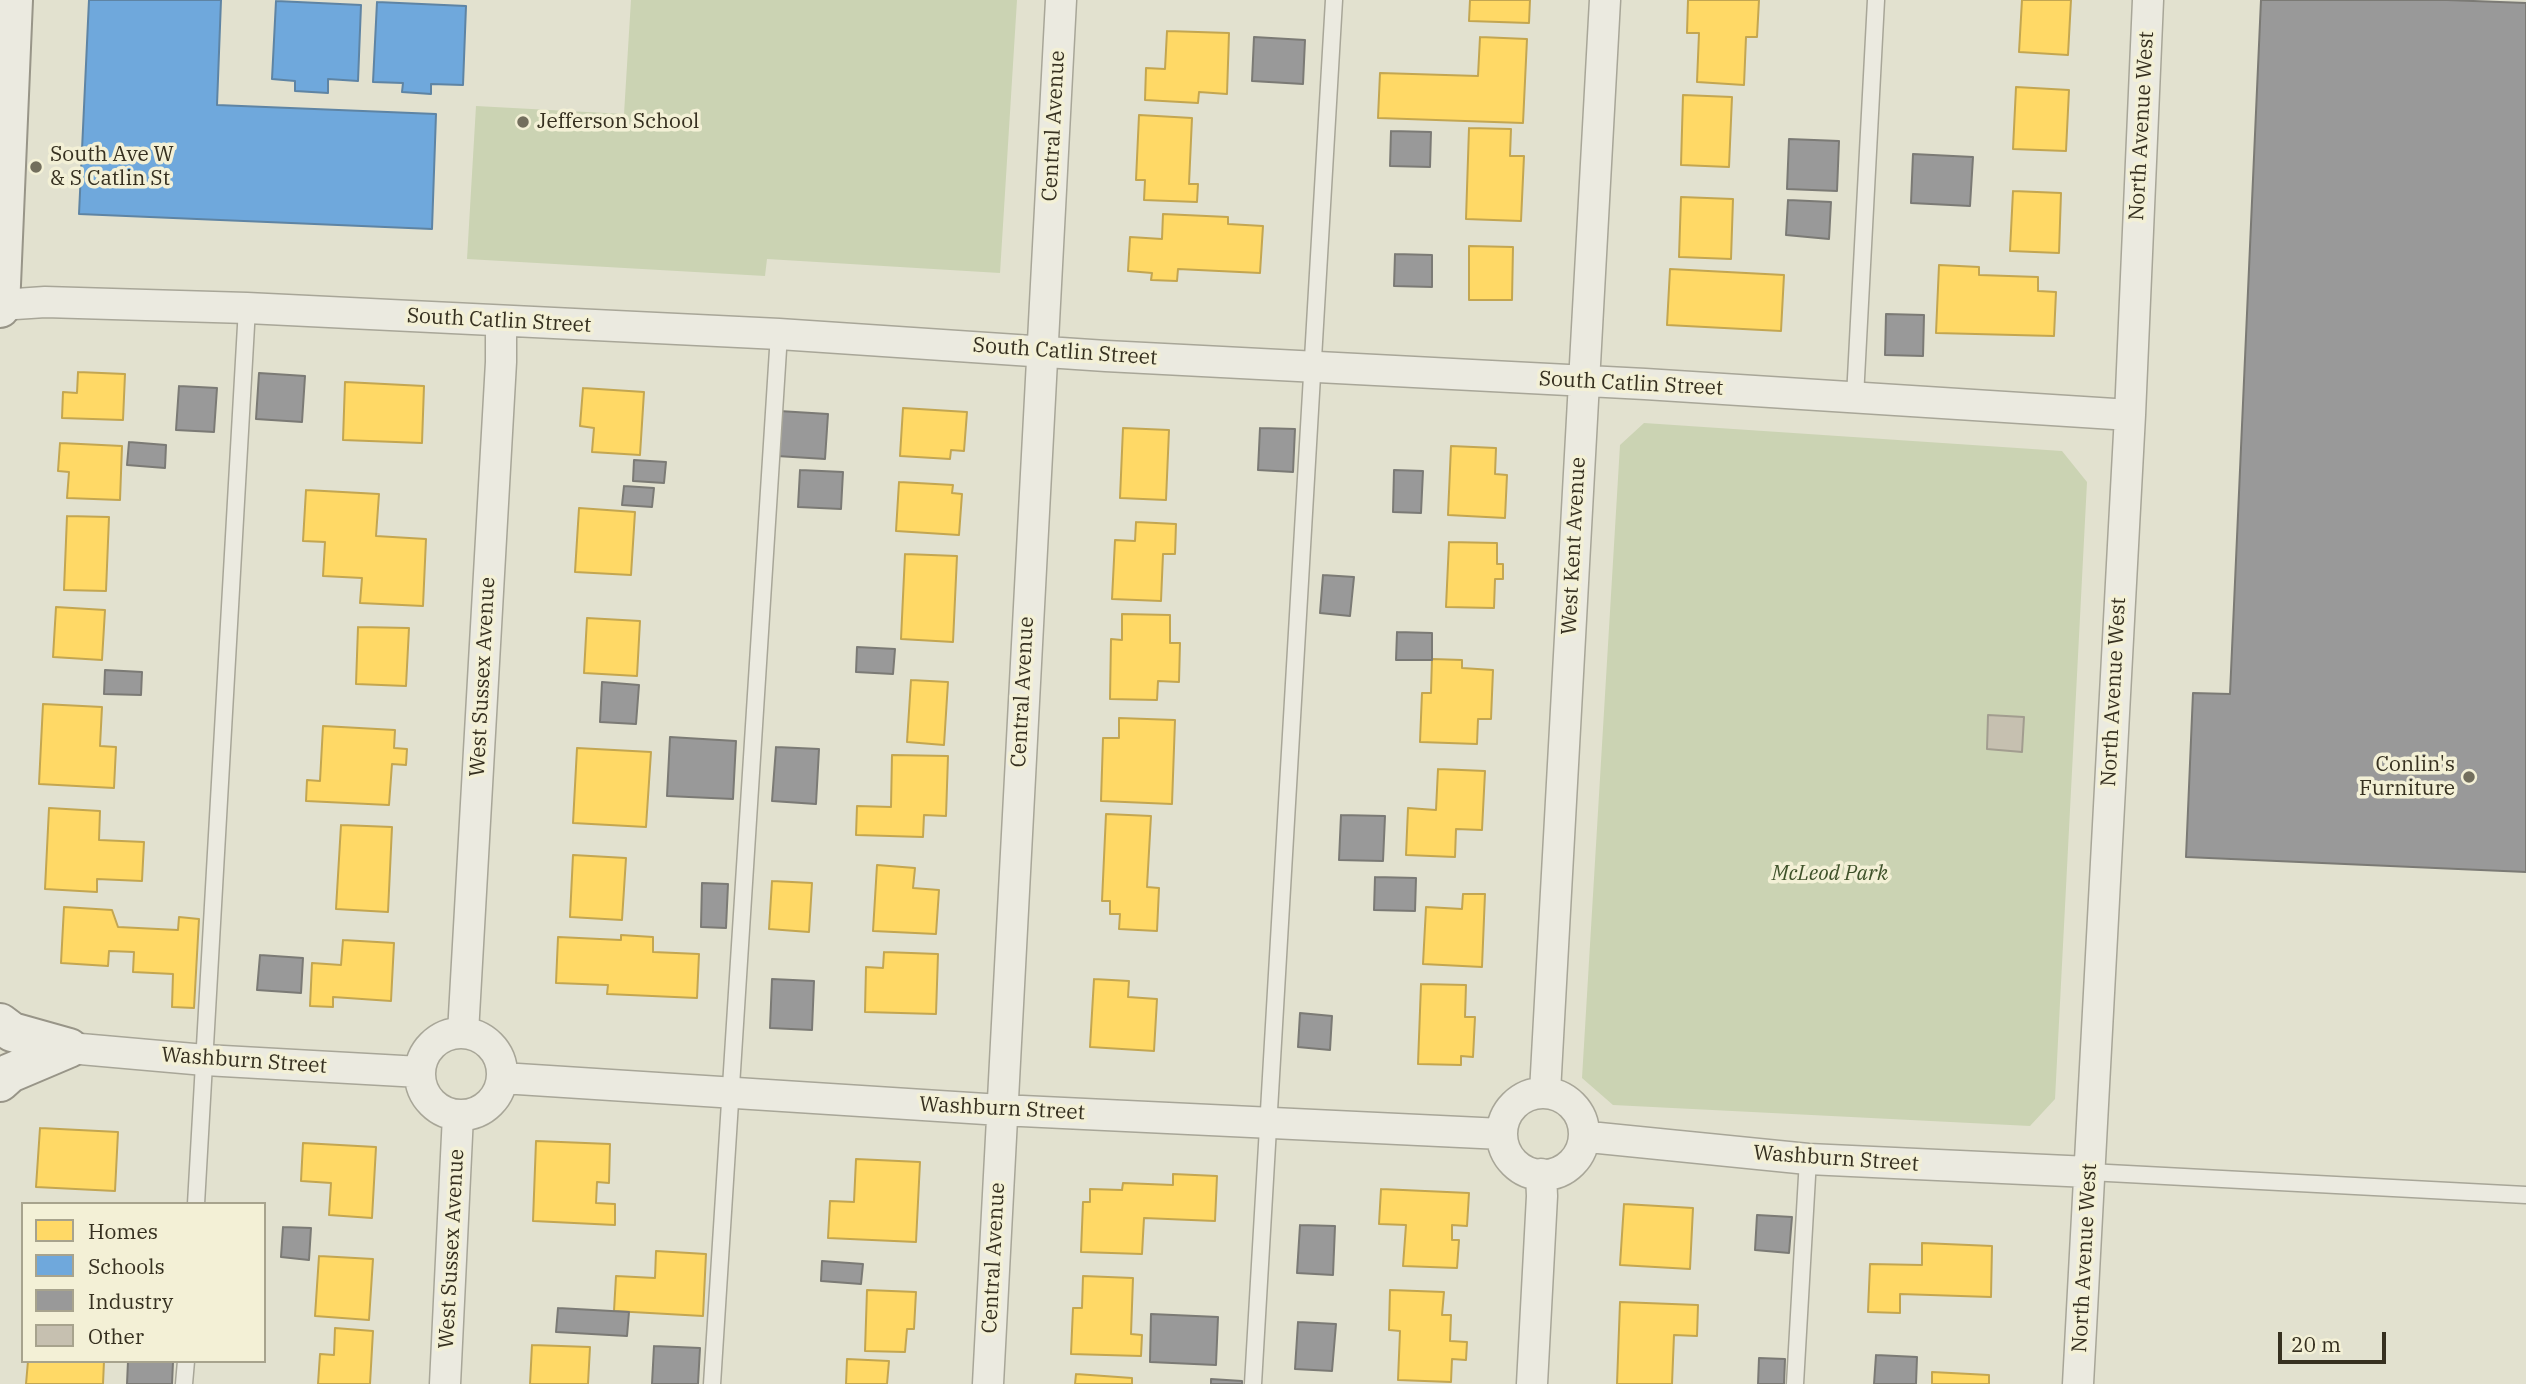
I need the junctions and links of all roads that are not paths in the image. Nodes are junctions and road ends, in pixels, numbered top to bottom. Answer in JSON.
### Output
{"nodes":[{"id":1,"x":13,"y":0,"type":"edge"},
{"id":2,"x":1061,"y":0,"type":"edge"},
{"id":3,"x":1334,"y":0,"type":"edge"},
{"id":4,"x":1605,"y":0,"type":"edge"},
{"id":5,"x":1876,"y":0,"type":"edge"},
{"id":6,"x":2148,"y":0,"type":"edge"},
{"id":7,"x":0,"y":306,"type":"edge"},
{"id":8,"x":247,"y":309,"type":"junction"},
{"id":9,"x":501,"y":321,"type":"junction"},
{"id":10,"x":779,"y":334,"type":"junction"},
{"id":11,"x":1041,"y":350,"type":"junction"},
{"id":12,"x":1312,"y":365,"type":"junction"},
{"id":13,"x":1583,"y":382,"type":"junction"},
{"id":14,"x":1855,"y":397,"type":"junction"},
{"id":15,"x":2130,"y":415,"type":"junction"},
{"id":16,"x":0,"y":1023,"type":"edge"},
{"id":17,"x":463,"y":1033,"type":"junction"},
{"id":18,"x":69,"y":1048,"type":"junction"},
{"id":19,"x":205,"y":1060,"type":"junction"},
{"id":20,"x":420,"y":1072,"type":"junction"},
{"id":21,"x":502,"y":1078,"type":"junction"},
{"id":22,"x":0,"y":1082,"type":"edge"},
{"id":23,"x":732,"y":1093,"type":"junction"},
{"id":24,"x":1545,"y":1093,"type":"junction"},
{"id":25,"x":1001,"y":1110,"type":"junction"},
{"id":26,"x":458,"y":1115,"type":"junction"},
{"id":27,"x":1267,"y":1122,"type":"junction"},
{"id":28,"x":1502,"y":1134,"type":"junction"},
{"id":29,"x":1584,"y":1138,"type":"junction"},
{"id":30,"x":1808,"y":1159,"type":"junction"},
{"id":31,"x":2089,"y":1172,"type":"junction"},
{"id":32,"x":1541,"y":1174,"type":"junction"},
{"id":33,"x":2526,"y":1195,"type":"edge"},
{"id":34,"x":197,"y":1202,"type":"edge"},
{"id":35,"x":186,"y":1363,"type":"edge"},
{"id":36,"x":184,"y":1384,"type":"edge"},
{"id":37,"x":445,"y":1384,"type":"edge"},
{"id":38,"x":712,"y":1384,"type":"edge"},
{"id":39,"x":988,"y":1384,"type":"edge"},
{"id":40,"x":1253,"y":1384,"type":"edge"},
{"id":41,"x":1532,"y":1384,"type":"edge"},
{"id":42,"x":1796,"y":1384,"type":"edge"},
{"id":43,"x":2078,"y":1384,"type":"edge"}],
"edges":[{"from":1,"to":7,"type":"street"},
{"from":2,"to":11,"type":"street","name":"Central Avenue"},
{"from":3,"to":12,"type":"lane"},
{"from":4,"to":13,"type":"street","name":"West Kent Avenue"},
{"from":5,"to":14,"type":"lane"},
{"from":6,"to":15,"type":"street","name":"North Avenue West"},
{"from":7,"to":8,"type":"street","name":"South Catlin Street"},
{"from":8,"to":9,"type":"street","name":"South Catlin Street"},
{"from":8,"to":19,"type":"lane"},
{"from":9,"to":10,"type":"street","name":"South Catlin Street"},
{"from":9,"to":17,"type":"street","name":"West Sussex Avenue"},
{"from":10,"to":11,"type":"street","name":"South Catlin Street"},
{"from":10,"to":23,"type":"lane"},
{"from":11,"to":12,"type":"street","name":"South Catlin Street"},
{"from":11,"to":25,"type":"street","name":"Central Avenue"},
{"from":12,"to":13,"type":"street","name":"South Catlin Street"},
{"from":12,"to":27,"type":"lane"},
{"from":13,"to":14,"type":"street","name":"South Catlin Street"},
{"from":13,"to":24,"type":"street","name":"West Kent Avenue"},
{"from":14,"to":15,"type":"street","name":"South Catlin Street"},
{"from":15,"to":31,"type":"street","name":"North Avenue West"},
{"from":16,"to":18,"type":"street"},
{"from":17,"to":20,"type":"street"},
{"from":17,"to":21,"type":"street"},
{"from":18,"to":19,"type":"street","name":"Washburn Street"},
{"from":18,"to":22,"type":"street"},
{"from":19,"to":20,"type":"street","name":"Washburn Street"},
{"from":19,"to":34,"type":"lane"},
{"from":20,"to":26,"type":"street"},
{"from":21,"to":23,"type":"street","name":"Washburn Street"},
{"from":21,"to":26,"type":"street"},
{"from":23,"to":25,"type":"street","name":"Washburn Street"},
{"from":23,"to":38,"type":"lane"},
{"from":24,"to":28,"type":"street"},
{"from":24,"to":29,"type":"street"},
{"from":25,"to":27,"type":"street","name":"Washburn Street"},
{"from":25,"to":39,"type":"street","name":"Central Avenue"},
{"from":26,"to":37,"type":"street","name":"West Sussex Avenue"},
{"from":27,"to":28,"type":"street","name":"Washburn Street"},
{"from":27,"to":40,"type":"lane"},
{"from":28,"to":32,"type":"street"},
{"from":29,"to":30,"type":"street","name":"Washburn Street"},
{"from":29,"to":32,"type":"street"},
{"from":30,"to":31,"type":"street","name":"Washburn Street"},
{"from":30,"to":42,"type":"lane"},
{"from":31,"to":33,"type":"lane"},
{"from":31,"to":43,"type":"street","name":"North Avenue West"},
{"from":32,"to":41,"type":"street"},
{"from":35,"to":36,"type":"lane"}]}
